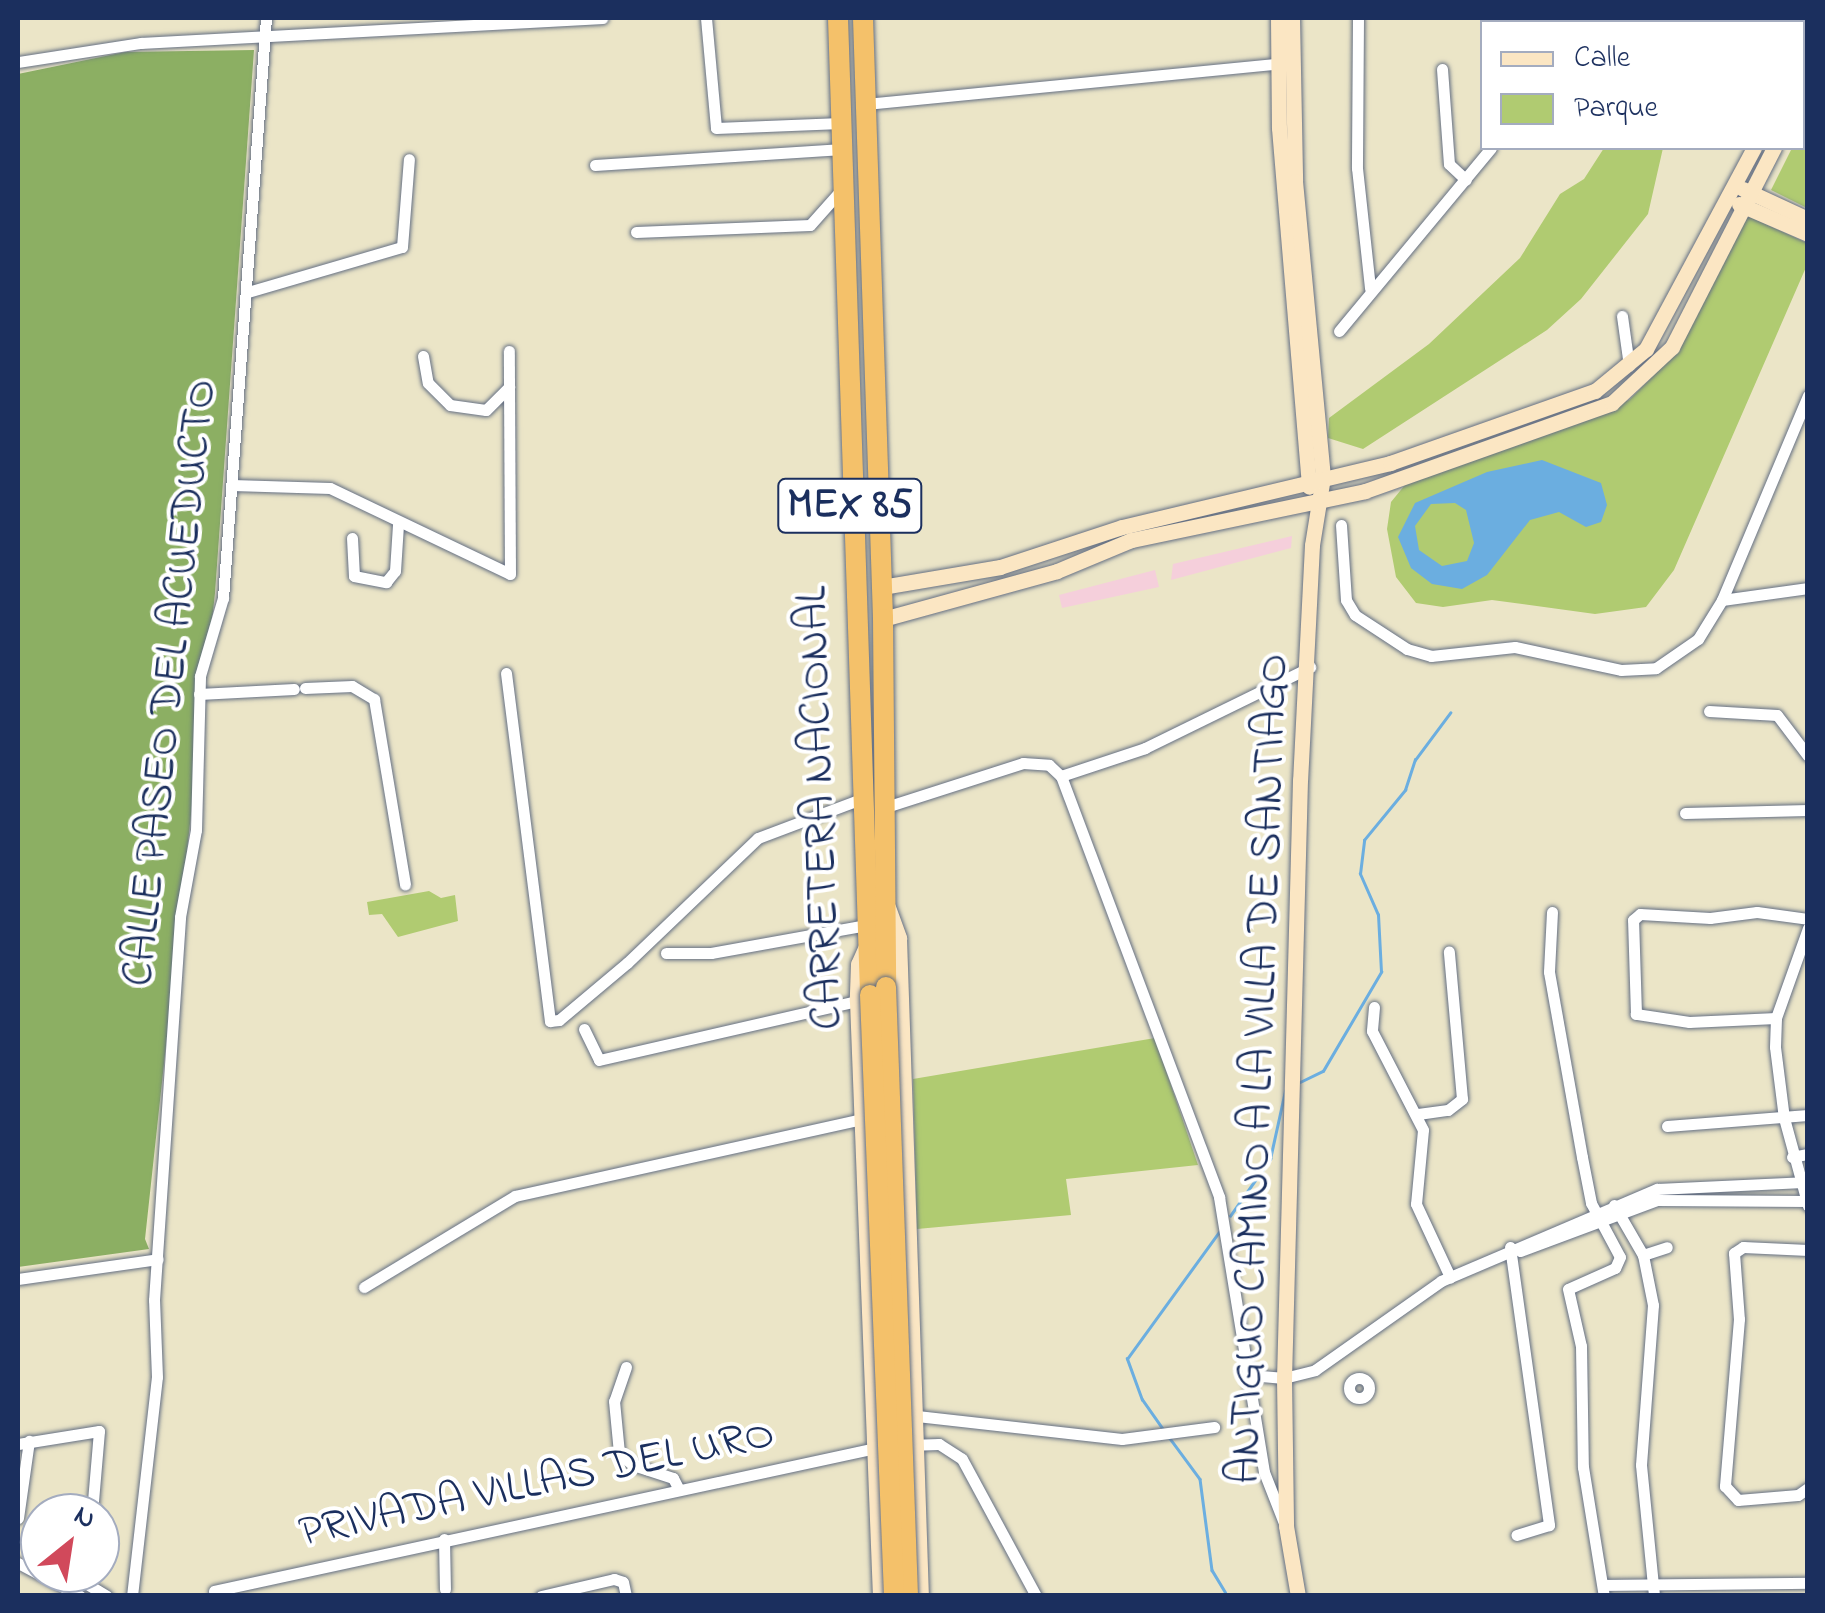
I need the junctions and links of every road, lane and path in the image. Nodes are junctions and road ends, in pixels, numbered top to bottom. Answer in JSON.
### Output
{"nodes":[{"id":1,"x":266,"y":18,"type":"edge"},
{"id":2,"x":602,"y":18,"type":"edge"},
{"id":3,"x":706,"y":18,"type":"edge"},
{"id":4,"x":838,"y":18,"type":"edge"},
{"id":5,"x":863,"y":18,"type":"edge"},
{"id":6,"x":1278,"y":18,"type":"edge"},
{"id":7,"x":1292,"y":18,"type":"edge"},
{"id":8,"x":1358,"y":18,"type":"edge"},
{"id":9,"x":264,"y":36,"type":"junction"},
{"id":10,"x":18,"y":62,"type":"edge"},
{"id":11,"x":1283,"y":64,"type":"junction"},
{"id":12,"x":1442,"y":69,"type":"dead end"},
{"id":13,"x":866,"y":104,"type":"junction"},
{"id":14,"x":841,"y":123,"type":"junction"},
{"id":15,"x":842,"y":148,"type":"junction"},
{"id":16,"x":1488,"y":150,"type":"edge"},
{"id":17,"x":1753,"y":150,"type":"edge"},
{"id":18,"x":1773,"y":150,"type":"edge"},
{"id":19,"x":409,"y":159,"type":"dead end"},
{"id":20,"x":595,"y":165,"type":"dead end"},
{"id":21,"x":1466,"y":180,"type":"junction"},
{"id":22,"x":842,"y":189,"type":"junction"},
{"id":23,"x":1730,"y":191,"type":"junction"},
{"id":24,"x":1748,"y":200,"type":"junction"},
{"id":25,"x":1808,"y":219,"type":"edge"},
{"id":26,"x":636,"y":232,"type":"dead end"},
{"id":27,"x":1808,"y":234,"type":"edge"},
{"id":28,"x":1370,"y":288,"type":"junction"},
{"id":29,"x":248,"y":292,"type":"junction"},
{"id":30,"x":1622,"y":316,"type":"dead end"},
{"id":31,"x":1339,"y":331,"type":"dead end"},
{"id":32,"x":509,"y":350,"type":"dead end"},
{"id":33,"x":422,"y":356,"type":"dead end"},
{"id":34,"x":1628,"y":366,"type":"junction"},
{"id":35,"x":509,"y":387,"type":"junction"},
{"id":36,"x":1808,"y":395,"type":"edge"},
{"id":37,"x":1382,"y":464,"type":"junction"},
{"id":38,"x":1316,"y":479,"type":"junction"},
{"id":39,"x":1388,"y":484,"type":"junction"},
{"id":40,"x":232,"y":485,"type":"junction"},
{"id":41,"x":1315,"y":500,"type":"junction"},
{"id":42,"x":398,"y":524,"type":"junction"},
{"id":43,"x":1341,"y":525,"type":"dead end"},
{"id":44,"x":352,"y":538,"type":"dead end"},
{"id":45,"x":1000,"y":567,"type":"junction"},
{"id":46,"x":882,"y":587,"type":"junction"},
{"id":47,"x":1003,"y":588,"type":"junction"},
{"id":48,"x":1808,"y":588,"type":"edge"},
{"id":49,"x":1722,"y":600,"type":"junction"},
{"id":50,"x":884,"y":619,"type":"junction"},
{"id":51,"x":1310,"y":667,"type":"junction"},
{"id":52,"x":506,"y":673,"type":"dead end"},
{"id":53,"x":199,"y":694,"type":"junction"},
{"id":54,"x":1709,"y":710,"type":"dead end"},
{"id":55,"x":1808,"y":756,"type":"edge"},
{"id":56,"x":1060,"y":776,"type":"junction"},
{"id":57,"x":861,"y":799,"type":"junction"},
{"id":58,"x":886,"y":808,"type":"junction"},
{"id":59,"x":1808,"y":810,"type":"edge"},
{"id":60,"x":1684,"y":813,"type":"dead end"},
{"id":61,"x":404,"y":884,"type":"dead end"},
{"id":62,"x":886,"y":904,"type":"junction"},
{"id":63,"x":1552,"y":912,"type":"dead end"},
{"id":64,"x":1808,"y":918,"type":"edge"},
{"id":65,"x":1808,"y":928,"type":"edge"},
{"id":66,"x":866,"y":934,"type":"junction"},
{"id":67,"x":666,"y":952,"type":"dead end"},
{"id":68,"x":1449,"y":952,"type":"dead end"},
{"id":69,"x":871,"y":994,"type":"junction"},
{"id":70,"x":1374,"y":1007,"type":"dead end"},
{"id":71,"x":1776,"y":1018,"type":"junction"},
{"id":72,"x":584,"y":1029,"type":"dead end"},
{"id":73,"x":1418,"y":1114,"type":"junction"},
{"id":74,"x":1808,"y":1114,"type":"edge"},
{"id":75,"x":1784,"y":1118,"type":"junction"},
{"id":76,"x":861,"y":1119,"type":"junction"},
{"id":77,"x":1667,"y":1126,"type":"dead end"},
{"id":78,"x":1808,"y":1154,"type":"edge"},
{"id":79,"x":1792,"y":1157,"type":"junction"},
{"id":80,"x":1803,"y":1183,"type":"edge"},
{"id":81,"x":1807,"y":1203,"type":"edge"},
{"id":82,"x":1617,"y":1210,"type":"junction"},
{"id":83,"x":1599,"y":1215,"type":"junction"},
{"id":84,"x":1629,"y":1230,"type":"junction"},
{"id":85,"x":1612,"y":1235,"type":"junction"},
{"id":86,"x":1667,"y":1248,"type":"dead end"},
{"id":87,"x":1808,"y":1250,"type":"edge"},
{"id":88,"x":1507,"y":1252,"type":"junction"},
{"id":89,"x":1642,"y":1255,"type":"junction"},
{"id":90,"x":158,"y":1259,"type":"junction"},
{"id":91,"x":1446,"y":1279,"type":"junction"},
{"id":92,"x":18,"y":1280,"type":"edge"},
{"id":93,"x":364,"y":1288,"type":"dead end"},
{"id":94,"x":1341,"y":1356,"type":"junction"},
{"id":95,"x":626,"y":1367,"type":"dead end"},
{"id":96,"x":1250,"y":1375,"type":"junction"},
{"id":97,"x":1284,"y":1378,"type":"junction"},
{"id":98,"x":1356,"y":1378,"type":"dead end"},
{"id":99,"x":871,"y":1406,"type":"junction"},
{"id":100,"x":917,"y":1409,"type":"junction"},
{"id":101,"x":1214,"y":1426,"type":"dead end"},
{"id":102,"x":23,"y":1443,"type":"edge"},
{"id":103,"x":918,"y":1444,"type":"junction"},
{"id":104,"x":876,"y":1448,"type":"junction"},
{"id":105,"x":678,"y":1488,"type":"junction"},
{"id":106,"x":1808,"y":1488,"type":"edge"},
{"id":107,"x":94,"y":1493,"type":"edge"},
{"id":108,"x":917,"y":1493,"type":"junction"},
{"id":109,"x":874,"y":1494,"type":"junction"},
{"id":110,"x":18,"y":1518,"type":"edge"},
{"id":111,"x":1286,"y":1526,"type":"junction"},
{"id":112,"x":1517,"y":1535,"type":"dead end"},
{"id":113,"x":444,"y":1540,"type":"junction"},
{"id":114,"x":1808,"y":1583,"type":"edge"},
{"id":115,"x":445,"y":1589,"type":"dead end"},
{"id":116,"x":1604,"y":1590,"type":"edge"},
{"id":117,"x":214,"y":1591,"type":"dead end"},
{"id":118,"x":1655,"y":1592,"type":"edge"},
{"id":119,"x":132,"y":1596,"type":"edge"},
{"id":120,"x":541,"y":1596,"type":"edge"},
{"id":121,"x":626,"y":1596,"type":"edge"},
{"id":122,"x":880,"y":1596,"type":"edge"},
{"id":123,"x":894,"y":1596,"type":"edge"},
{"id":124,"x":908,"y":1596,"type":"edge"},
{"id":125,"x":921,"y":1596,"type":"edge"},
{"id":126,"x":1036,"y":1596,"type":"edge"},
{"id":127,"x":1298,"y":1596,"type":"edge"}],
"edges":[{"from":1,"to":9,"type":"street","name":"CALLE PASEO DEL ACUEDUCTO"},
{"from":2,"to":9,"type":"street"},
{"from":3,"to":14,"type":"street"},
{"from":4,"to":14,"type":"highway","name":"CARRETERA NACIONAL","number":"MEX 85"},
{"from":5,"to":13,"type":"highway","name":"CARRETERA NACIONAL","number":"MEX 85"},
{"from":6,"to":11,"type":"street"},
{"from":7,"to":11,"type":"street","name":"ANTIGUO CAMINO A LA VILLA DE SANTIAGO"},
{"from":8,"to":28,"type":"street"},
{"from":9,"to":10,"type":"street"},
{"from":9,"to":29,"type":"street","name":"CALLE PASEO DEL ACUEDUCTO"},
{"from":11,"to":13,"type":"street"},
{"from":11,"to":38,"type":"street","name":"ANTIGUO CAMINO A LA VILLA DE SANTIAGO"},
{"from":12,"to":21,"type":"street"},
{"from":13,"to":46,"type":"highway","name":"CARRETERA NACIONAL","number":"MEX 85"},
{"from":14,"to":15,"type":"highway","name":"CARRETERA NACIONAL","number":"MEX 85"},
{"from":15,"to":20,"type":"street"},
{"from":15,"to":22,"type":"highway","name":"CARRETERA NACIONAL","number":"MEX 85"},
{"from":16,"to":21,"type":"street"},
{"from":17,"to":23,"type":"street"},
{"from":18,"to":24,"type":"street"},
{"from":19,"to":29,"type":"street"},
{"from":21,"to":28,"type":"street"},
{"from":22,"to":26,"type":"street"},
{"from":22,"to":57,"type":"highway","name":"CARRETERA NACIONAL","number":"MEX 85"},
{"from":23,"to":24,"type":"street"},
{"from":23,"to":34,"type":"street"},
{"from":24,"to":25,"type":"street"},
{"from":24,"to":27,"type":"street"},
{"from":24,"to":39,"type":"street"},
{"from":28,"to":31,"type":"street"},
{"from":29,"to":40,"type":"street","name":"CALLE PASEO DEL ACUEDUCTO"},
{"from":30,"to":34,"type":"street"},
{"from":32,"to":35,"type":"street"},
{"from":33,"to":35,"type":"street"},
{"from":34,"to":37,"type":"street"},
{"from":35,"to":42,"type":"street"},
{"from":36,"to":49,"type":"street"},
{"from":37,"to":38,"type":"street"},
{"from":37,"to":39,"type":"street"},
{"from":38,"to":41,"type":"street","name":"ANTIGUO CAMINO A LA VILLA DE SANTIAGO"},
{"from":38,"to":45,"type":"street"},
{"from":39,"to":41,"type":"street"},
{"from":40,"to":42,"type":"street"},
{"from":40,"to":53,"type":"street","name":"CALLE PASEO DEL ACUEDUCTO"},
{"from":41,"to":47,"type":"street"},
{"from":41,"to":51,"type":"street","name":"ANTIGUO CAMINO A LA VILLA DE SANTIAGO"},
{"from":42,"to":44,"type":"street"},
{"from":43,"to":49,"type":"street"},
{"from":45,"to":46,"type":"street"},
{"from":45,"to":47,"type":"street"},
{"from":46,"to":50,"type":"highway","name":"CARRETERA NACIONAL","number":"MEX 85"},
{"from":47,"to":50,"type":"street"},
{"from":48,"to":49,"type":"street"},
{"from":50,"to":58,"type":"highway","name":"CARRETERA NACIONAL","number":"MEX 85"},
{"from":51,"to":56,"type":"street"},
{"from":51,"to":97,"type":"street","name":"ANTIGUO CAMINO A LA VILLA DE SANTIAGO"},
{"from":52,"to":57,"type":"street"},
{"from":53,"to":61,"type":"street"},
{"from":53,"to":90,"type":"street","name":"CALLE PASEO DEL ACUEDUCTO"},
{"from":54,"to":55,"type":"street"},
{"from":56,"to":58,"type":"street"},
{"from":56,"to":96,"type":"street"},
{"from":57,"to":66,"type":"highway","name":"CARRETERA NACIONAL","number":"MEX 85"},
{"from":58,"to":62,"type":"highway","name":"CARRETERA NACIONAL","number":"MEX 85"},
{"from":59,"to":60,"type":"street"},
{"from":62,"to":69,"type":"highway","name":"CARRETERA NACIONAL","number":"MEX 85"},
{"from":62,"to":100,"type":"street","number":"MEX 85"},
{"from":63,"to":83,"type":"street"},
{"from":64,"to":71,"type":"street"},
{"from":65,"to":71,"type":"street"},
{"from":66,"to":67,"type":"street"},
{"from":66,"to":69,"type":"highway","name":"CARRETERA NACIONAL","number":"MEX 85"},
{"from":68,"to":73,"type":"street"},
{"from":69,"to":72,"type":"street"},
{"from":69,"to":76,"type":"street","number":"MEX 85"},
{"from":69,"to":123,"type":"highway","name":"CARRETERA NACIONAL","number":"MEX 85","bridge":true},
{"from":69,"to":124,"type":"highway","name":"CARRETERA NACIONAL","number":"MEX 85","bridge":true},
{"from":70,"to":73,"type":"street"},
{"from":71,"to":75,"type":"street"},
{"from":73,"to":91,"type":"street"},
{"from":74,"to":75,"type":"street"},
{"from":75,"to":77,"type":"street"},
{"from":75,"to":79,"type":"street"},
{"from":76,"to":93,"type":"street"},
{"from":76,"to":99,"type":"street","number":"MEX 85"},
{"from":78,"to":79,"type":"street"},
{"from":79,"to":80,"type":"street"},
{"from":80,"to":81,"type":"street"},
{"from":80,"to":82,"type":"street"},
{"from":81,"to":82,"type":"street"},
{"from":82,"to":83,"type":"street"},
{"from":82,"to":84,"type":"street"},
{"from":83,"to":85,"type":"street"},
{"from":83,"to":88,"type":"street"},
{"from":84,"to":85,"type":"street"},
{"from":84,"to":89,"type":"street"},
{"from":85,"to":116,"type":"street"},
{"from":86,"to":89,"type":"street"},
{"from":87,"to":106,"type":"street"},
{"from":88,"to":91,"type":"street"},
{"from":88,"to":112,"type":"street"},
{"from":89,"to":118,"type":"street"},
{"from":90,"to":92,"type":"street"},
{"from":90,"to":119,"type":"street","name":"CALLE PASEO DEL ACUEDUCTO"},
{"from":91,"to":94,"type":"street"},
{"from":94,"to":97,"type":"street"},
{"from":94,"to":98,"type":"street"},
{"from":95,"to":105,"type":"street"},
{"from":96,"to":97,"type":"street"},
{"from":96,"to":111,"type":"street"},
{"from":97,"to":111,"type":"street","name":"ANTIGUO CAMINO A LA VILLA DE SANTIAGO"},
{"from":99,"to":100,"type":"street"},
{"from":99,"to":104,"type":"street","number":"MEX 85"},
{"from":100,"to":101,"type":"street"},
{"from":100,"to":103,"type":"street","number":"MEX 85"},
{"from":102,"to":107,"type":"street"},
{"from":102,"to":110,"type":"street"},
{"from":103,"to":104,"type":"street","name":"PRIVADA VILLAS DEL URO"},
{"from":103,"to":108,"type":"street","number":"MEX 85"},
{"from":103,"to":126,"type":"street"},
{"from":104,"to":105,"type":"street","name":"PRIVADA VILLAS DEL URO"},
{"from":104,"to":109,"type":"street","number":"MEX 85"},
{"from":105,"to":113,"type":"street","name":"PRIVADA VILLAS DEL URO"},
{"from":108,"to":109,"type":"street"},
{"from":108,"to":125,"type":"street","number":"MEX 85"},
{"from":109,"to":122,"type":"street","number":"MEX 85"},
{"from":111,"to":127,"type":"street","name":"ANTIGUO CAMINO A LA VILLA DE SANTIAGO"},
{"from":113,"to":115,"type":"street"},
{"from":113,"to":117,"type":"street","name":"PRIVADA VILLAS DEL URO"},
{"from":114,"to":118,"type":"street"},
{"from":116,"to":118,"type":"street"},
{"from":120,"to":121,"type":"street"}]}
